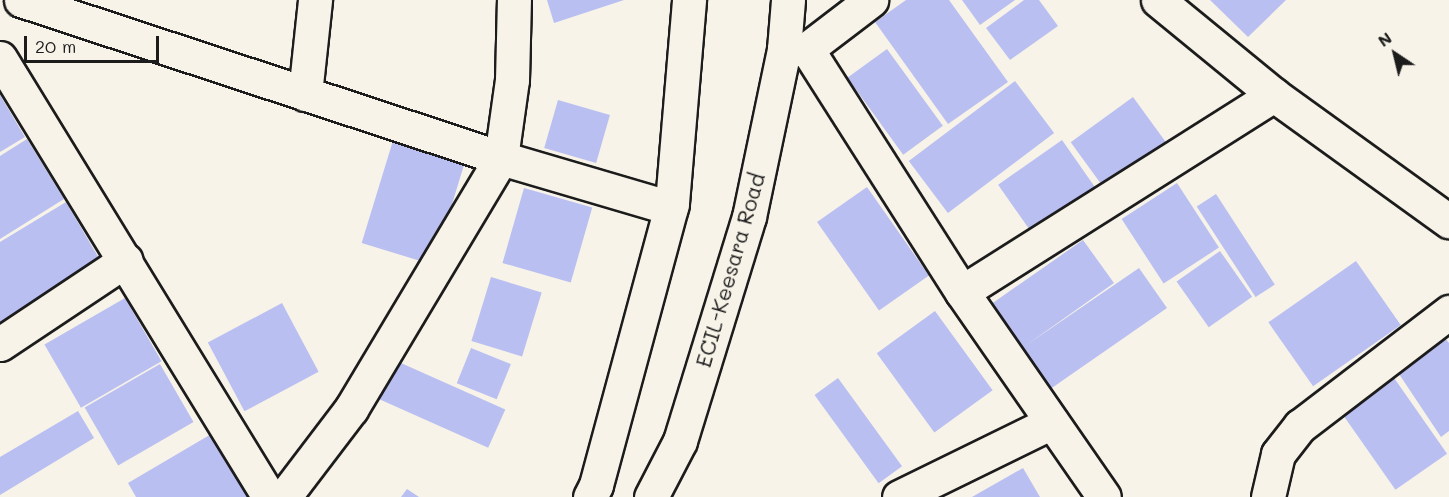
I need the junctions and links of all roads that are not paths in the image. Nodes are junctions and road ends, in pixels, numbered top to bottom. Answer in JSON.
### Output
{"nodes":[{"id":1,"x":21,"y":0,"type":"edge"},
{"id":2,"x":315,"y":0,"type":"edge"},
{"id":3,"x":514,"y":0,"type":"edge"},
{"id":4,"x":689,"y":0,"type":"edge"},
{"id":5,"x":788,"y":0,"type":"edge"},
{"id":6,"x":871,"y":0,"type":"edge"},
{"id":7,"x":1158,"y":0,"type":"edge"},
{"id":8,"x":795,"y":49,"type":"junction"},
{"id":9,"x":0,"y":58,"type":"edge"},
{"id":10,"x":305,"y":94,"type":"junction"},
{"id":11,"x":1274,"y":95,"type":"junction"},
{"id":12,"x":501,"y":158,"type":"junction"},
{"id":13,"x":671,"y":208,"type":"junction"},
{"id":14,"x":1449,"y":220,"type":"edge"},
{"id":15,"x":126,"y":260,"type":"junction"},
{"id":16,"x":962,"y":292,"type":"junction"},
{"id":17,"x":1449,"y":312,"type":"edge"},
{"id":18,"x":0,"y":344,"type":"edge"},
{"id":19,"x":1052,"y":422,"type":"junction"},
{"id":20,"x":269,"y":497,"type":"edge"},
{"id":21,"x":284,"y":497,"type":"edge"},
{"id":22,"x":590,"y":497,"type":"edge"},
{"id":23,"x":651,"y":497,"type":"edge"},
{"id":24,"x":899,"y":497,"type":"edge"},
{"id":25,"x":1104,"y":497,"type":"edge"},
{"id":26,"x":1268,"y":497,"type":"edge"}],
"edges":[{"from":1,"to":10,"type":"street"},
{"from":2,"to":10,"type":"street"},
{"from":3,"to":12,"type":"street"},
{"from":4,"to":13,"type":"street"},
{"from":5,"to":8,"type":"street","name":"ECIL-Keesara Road"},
{"from":6,"to":8,"type":"street"},
{"from":7,"to":11,"type":"street"},
{"from":8,"to":16,"type":"street"},
{"from":8,"to":23,"type":"street","name":"ECIL-Keesara Road"},
{"from":9,"to":15,"type":"street"},
{"from":10,"to":12,"type":"street"},
{"from":11,"to":14,"type":"street"},
{"from":11,"to":16,"type":"street"},
{"from":12,"to":13,"type":"street"},
{"from":12,"to":21,"type":"street"},
{"from":13,"to":22,"type":"street"},
{"from":15,"to":18,"type":"street"},
{"from":15,"to":20,"type":"street"},
{"from":16,"to":19,"type":"street"},
{"from":17,"to":26,"type":"street"},
{"from":19,"to":24,"type":"street"},
{"from":19,"to":25,"type":"street"}]}
